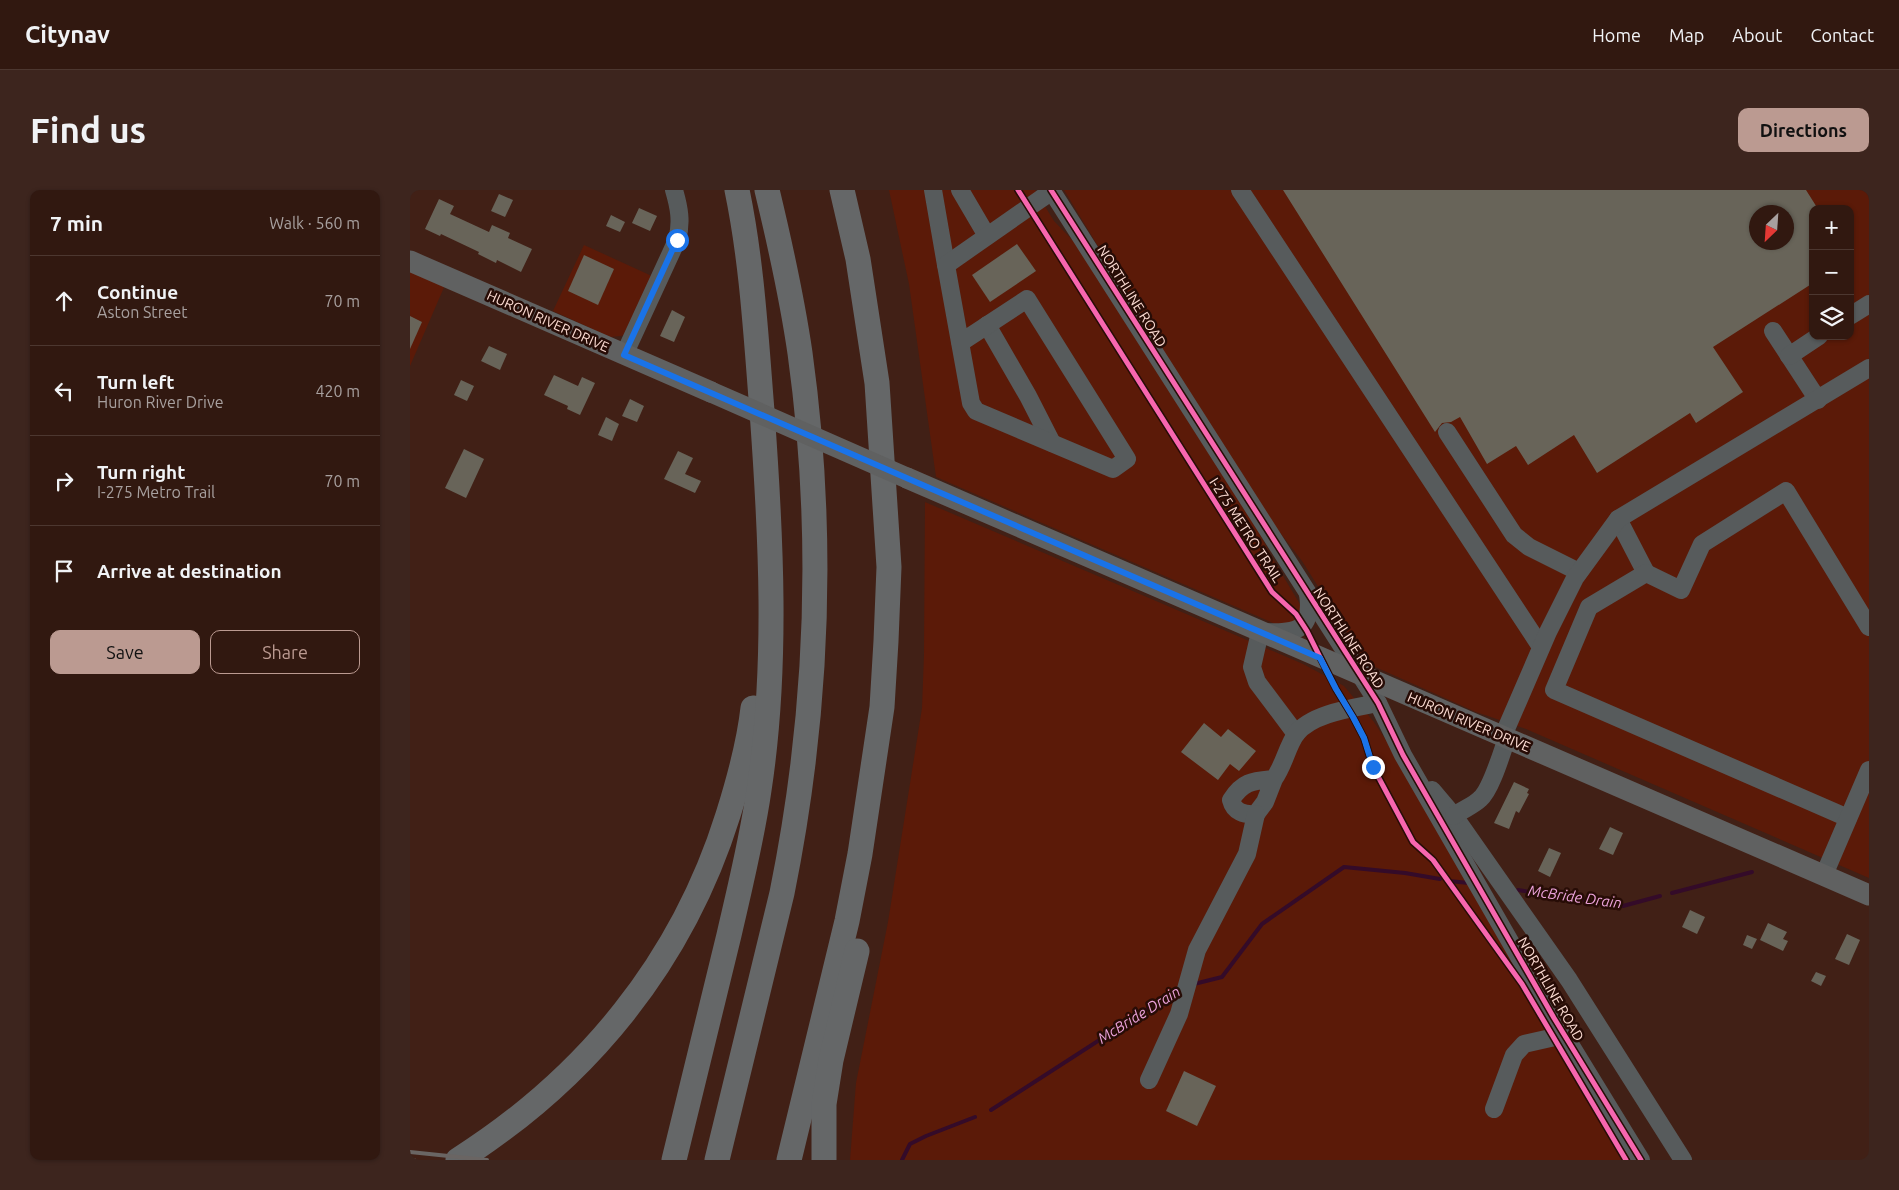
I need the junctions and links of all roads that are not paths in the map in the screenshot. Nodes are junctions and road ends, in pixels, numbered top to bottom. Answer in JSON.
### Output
{"nodes":[{"id":1,"x":674,"y":190,"type":"edge"},
{"id":2,"x":737,"y":190,"type":"edge"},
{"id":3,"x":768,"y":190,"type":"edge"},
{"id":4,"x":842,"y":190,"type":"edge"},
{"id":5,"x":933,"y":190,"type":"edge"},
{"id":6,"x":960,"y":190,"type":"edge"},
{"id":7,"x":1240,"y":190,"type":"edge"},
{"id":8,"x":1052,"y":191,"type":"edge"},
{"id":9,"x":987,"y":236,"type":"junction"},
{"id":10,"x":410,"y":261,"type":"edge"},
{"id":11,"x":946,"y":265,"type":"junction"},
{"id":12,"x":1869,"y":304,"type":"edge"},
{"id":13,"x":1854,"y":313,"type":"edge"},
{"id":14,"x":987,"y":325,"type":"junction"},
{"id":15,"x":1773,"y":331,"type":"dead end"},
{"id":16,"x":1813,"y":340,"type":"edge"},
{"id":17,"x":960,"y":343,"type":"junction"},
{"id":18,"x":624,"y":355,"type":"junction"},
{"id":19,"x":1789,"y":356,"type":"junction"},
{"id":20,"x":1869,"y":368,"type":"edge"},
{"id":21,"x":1818,"y":400,"type":"junction"},
{"id":22,"x":1446,"y":432,"type":"dead end"},
{"id":23,"x":1052,"y":443,"type":"junction"},
{"id":24,"x":768,"y":516,"type":"junction"},
{"id":25,"x":1618,"y":519,"type":"junction"},
{"id":26,"x":1579,"y":572,"type":"junction"},
{"id":27,"x":1646,"y":573,"type":"junction"},
{"id":28,"x":1308,"y":594,"type":"junction"},
{"id":29,"x":1869,"y":627,"type":"edge"},
{"id":30,"x":1260,"y":632,"type":"junction"},
{"id":31,"x":1544,"y":641,"type":"junction"},
{"id":32,"x":1572,"y":647,"type":"junction"},
{"id":33,"x":1359,"y":674,"type":"junction"},
{"id":34,"x":1378,"y":703,"type":"junction"},
{"id":35,"x":1296,"y":734,"type":"junction"},
{"id":36,"x":1505,"y":737,"type":"junction"},
{"id":37,"x":1403,"y":755,"type":"junction"},
{"id":38,"x":1869,"y":770,"type":"edge"},
{"id":39,"x":1274,"y":779,"type":"junction"},
{"id":40,"x":871,"y":780,"type":"junction"},
{"id":41,"x":1256,"y":814,"type":"junction"},
{"id":42,"x":1454,"y":816,"type":"junction"},
{"id":43,"x":1848,"y":818,"type":"junction"},
{"id":44,"x":1824,"y":875,"type":"junction"},
{"id":45,"x":1869,"y":894,"type":"edge"},
{"id":46,"x":1554,"y":1018,"type":"junction"},
{"id":47,"x":1149,"y":1080,"type":"dead end"},
{"id":48,"x":1494,"y":1109,"type":"dead end"},
{"id":49,"x":458,"y":1160,"type":"edge"},
{"id":50,"x":674,"y":1160,"type":"edge"},
{"id":51,"x":717,"y":1160,"type":"edge"},
{"id":52,"x":789,"y":1160,"type":"edge"},
{"id":53,"x":824,"y":1160,"type":"edge"},
{"id":54,"x":1640,"y":1160,"type":"edge"},
{"id":55,"x":1683,"y":1160,"type":"edge"}],
"edges":[{"from":1,"to":18,"type":"street"},
{"from":2,"to":24,"type":"highway"},
{"from":3,"to":51,"type":"highway"},
{"from":4,"to":40,"type":"highway"},
{"from":5,"to":11,"type":"street"},
{"from":6,"to":9,"type":"street"},
{"from":7,"to":31,"type":"street"},
{"from":8,"to":9,"type":"street"},
{"from":8,"to":28,"type":"street","name":"NORTHLINE ROAD"},
{"from":9,"to":11,"type":"street"},
{"from":10,"to":18,"type":"main road","name":"HURON RIVER DRIVE"},
{"from":11,"to":17,"type":"street"},
{"from":12,"to":13,"type":"street"},
{"from":14,"to":17,"type":"street"},
{"from":14,"to":23,"type":"street"},
{"from":14,"to":23,"type":"street"},
{"from":15,"to":19,"type":"street"},
{"from":16,"to":19,"type":"street"},
{"from":17,"to":23,"type":"street"},
{"from":18,"to":30,"type":"main road","name":"HURON RIVER DRIVE","bridge":true},
{"from":19,"to":21,"type":"street"},
{"from":20,"to":21,"type":"street"},
{"from":21,"to":25,"type":"street"},
{"from":22,"to":26,"type":"street"},
{"from":24,"to":49,"type":"highway"},
{"from":24,"to":50,"type":"highway"},
{"from":25,"to":26,"type":"street"},
{"from":25,"to":27,"type":"street"},
{"from":26,"to":31,"type":"street"},
{"from":27,"to":29,"type":"street"},
{"from":27,"to":32,"type":"street"},
{"from":28,"to":30,"type":"street"},
{"from":28,"to":33,"type":"street","name":"NORTHLINE ROAD"},
{"from":30,"to":33,"type":"main road","name":"HURON RIVER DRIVE"},
{"from":30,"to":35,"type":"street"},
{"from":31,"to":32,"type":"street"},
{"from":31,"to":36,"type":"street"},
{"from":32,"to":43,"type":"street"},
{"from":33,"to":34,"type":"street","name":"NORTHLINE ROAD"},
{"from":33,"to":36,"type":"main road","name":"HURON RIVER DRIVE"},
{"from":34,"to":35,"type":"street"},
{"from":34,"to":37,"type":"street","name":"NORTHLINE ROAD"},
{"from":35,"to":39,"type":"street"},
{"from":36,"to":42,"type":"street"},
{"from":36,"to":44,"type":"main road","name":"HURON RIVER DRIVE"},
{"from":37,"to":42,"type":"street","name":"NORTHLINE ROAD"},
{"from":37,"to":46,"type":"street","name":"NORTHLINE ROAD"},
{"from":38,"to":43,"type":"street"},
{"from":39,"to":41,"type":"street"},
{"from":39,"to":41,"type":"street"},
{"from":40,"to":52,"type":"highway"},
{"from":40,"to":53,"type":"highway"},
{"from":41,"to":47,"type":"street"},
{"from":42,"to":55,"type":"street","name":"NORTHLINE ROAD"},
{"from":43,"to":44,"type":"street"},
{"from":44,"to":45,"type":"main road","name":"HURON RIVER DRIVE"},
{"from":46,"to":48,"type":"street"},
{"from":46,"to":54,"type":"street","name":"NORTHLINE ROAD"}]}
